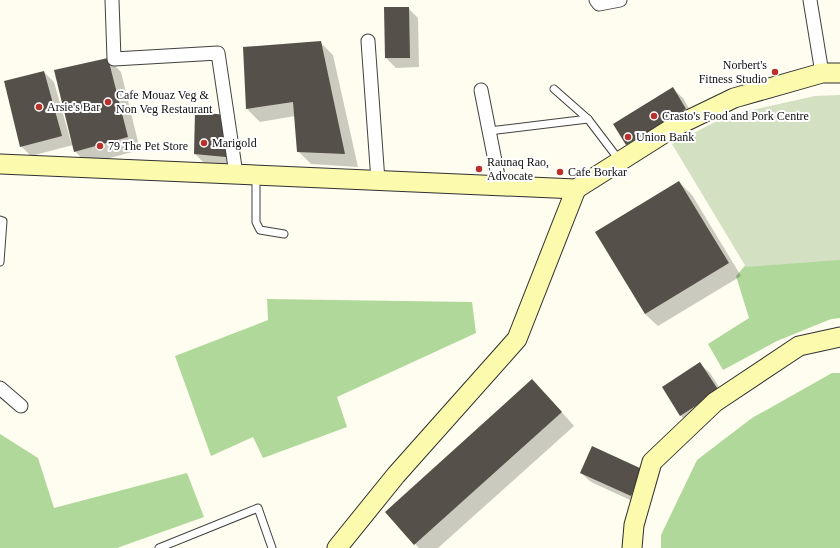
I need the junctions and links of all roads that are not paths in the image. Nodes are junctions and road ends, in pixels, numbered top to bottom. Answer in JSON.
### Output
{"nodes":[{"id":1,"x":112,"y":0,"type":"edge"},
{"id":2,"x":596,"y":0,"type":"edge"},
{"id":3,"x":620,"y":0,"type":"edge"},
{"id":4,"x":810,"y":0,"type":"edge"},
{"id":5,"x":368,"y":41,"type":"dead end"},
{"id":6,"x":831,"y":73,"type":"edge"},
{"id":7,"x":554,"y":89,"type":"dead end"},
{"id":8,"x":481,"y":90,"type":"dead end"},
{"id":9,"x":588,"y":119,"type":"junction"},
{"id":10,"x":489,"y":131,"type":"junction"},
{"id":11,"x":620,"y":161,"type":"junction"},
{"id":12,"x":0,"y":164,"type":"edge"},
{"id":13,"x":236,"y":174,"type":"junction"},
{"id":14,"x":256,"y":175,"type":"junction"},
{"id":15,"x":378,"y":181,"type":"junction"},
{"id":16,"x":500,"y":186,"type":"junction"},
{"id":17,"x":576,"y":189,"type":"junction"},
{"id":18,"x":0,"y":220,"type":"edge"},
{"id":19,"x":284,"y":234,"type":"dead end"},
{"id":20,"x":0,"y":262,"type":"edge"},
{"id":21,"x":840,"y":337,"type":"edge"},
{"id":22,"x":0,"y":388,"type":"edge"},
{"id":23,"x":21,"y":406,"type":"dead end"},
{"id":24,"x":159,"y":548,"type":"edge"},
{"id":25,"x":272,"y":548,"type":"edge"},
{"id":26,"x":337,"y":548,"type":"edge"},
{"id":27,"x":632,"y":548,"type":"edge"}],
"edges":[{"from":1,"to":13,"type":"street"},
{"from":2,"to":3,"type":"street"},
{"from":4,"to":6,"type":"street"},
{"from":5,"to":15,"type":"street"},
{"from":6,"to":11,"type":"main road"},
{"from":7,"to":9,"type":"lane"},
{"from":8,"to":10,"type":"street"},
{"from":9,"to":10,"type":"lane"},
{"from":9,"to":11,"type":"lane"},
{"from":10,"to":16,"type":"street"},
{"from":11,"to":17,"type":"main road"},
{"from":12,"to":13,"type":"main road"},
{"from":13,"to":14,"type":"main road"},
{"from":14,"to":15,"type":"main road"},
{"from":14,"to":19,"type":"lane"},
{"from":15,"to":16,"type":"main road"},
{"from":16,"to":17,"type":"main road"},
{"from":17,"to":26,"type":"main road"},
{"from":18,"to":20,"type":"lane"},
{"from":21,"to":27,"type":"main road"},
{"from":22,"to":23,"type":"street"},
{"from":24,"to":25,"type":"lane"}]}
